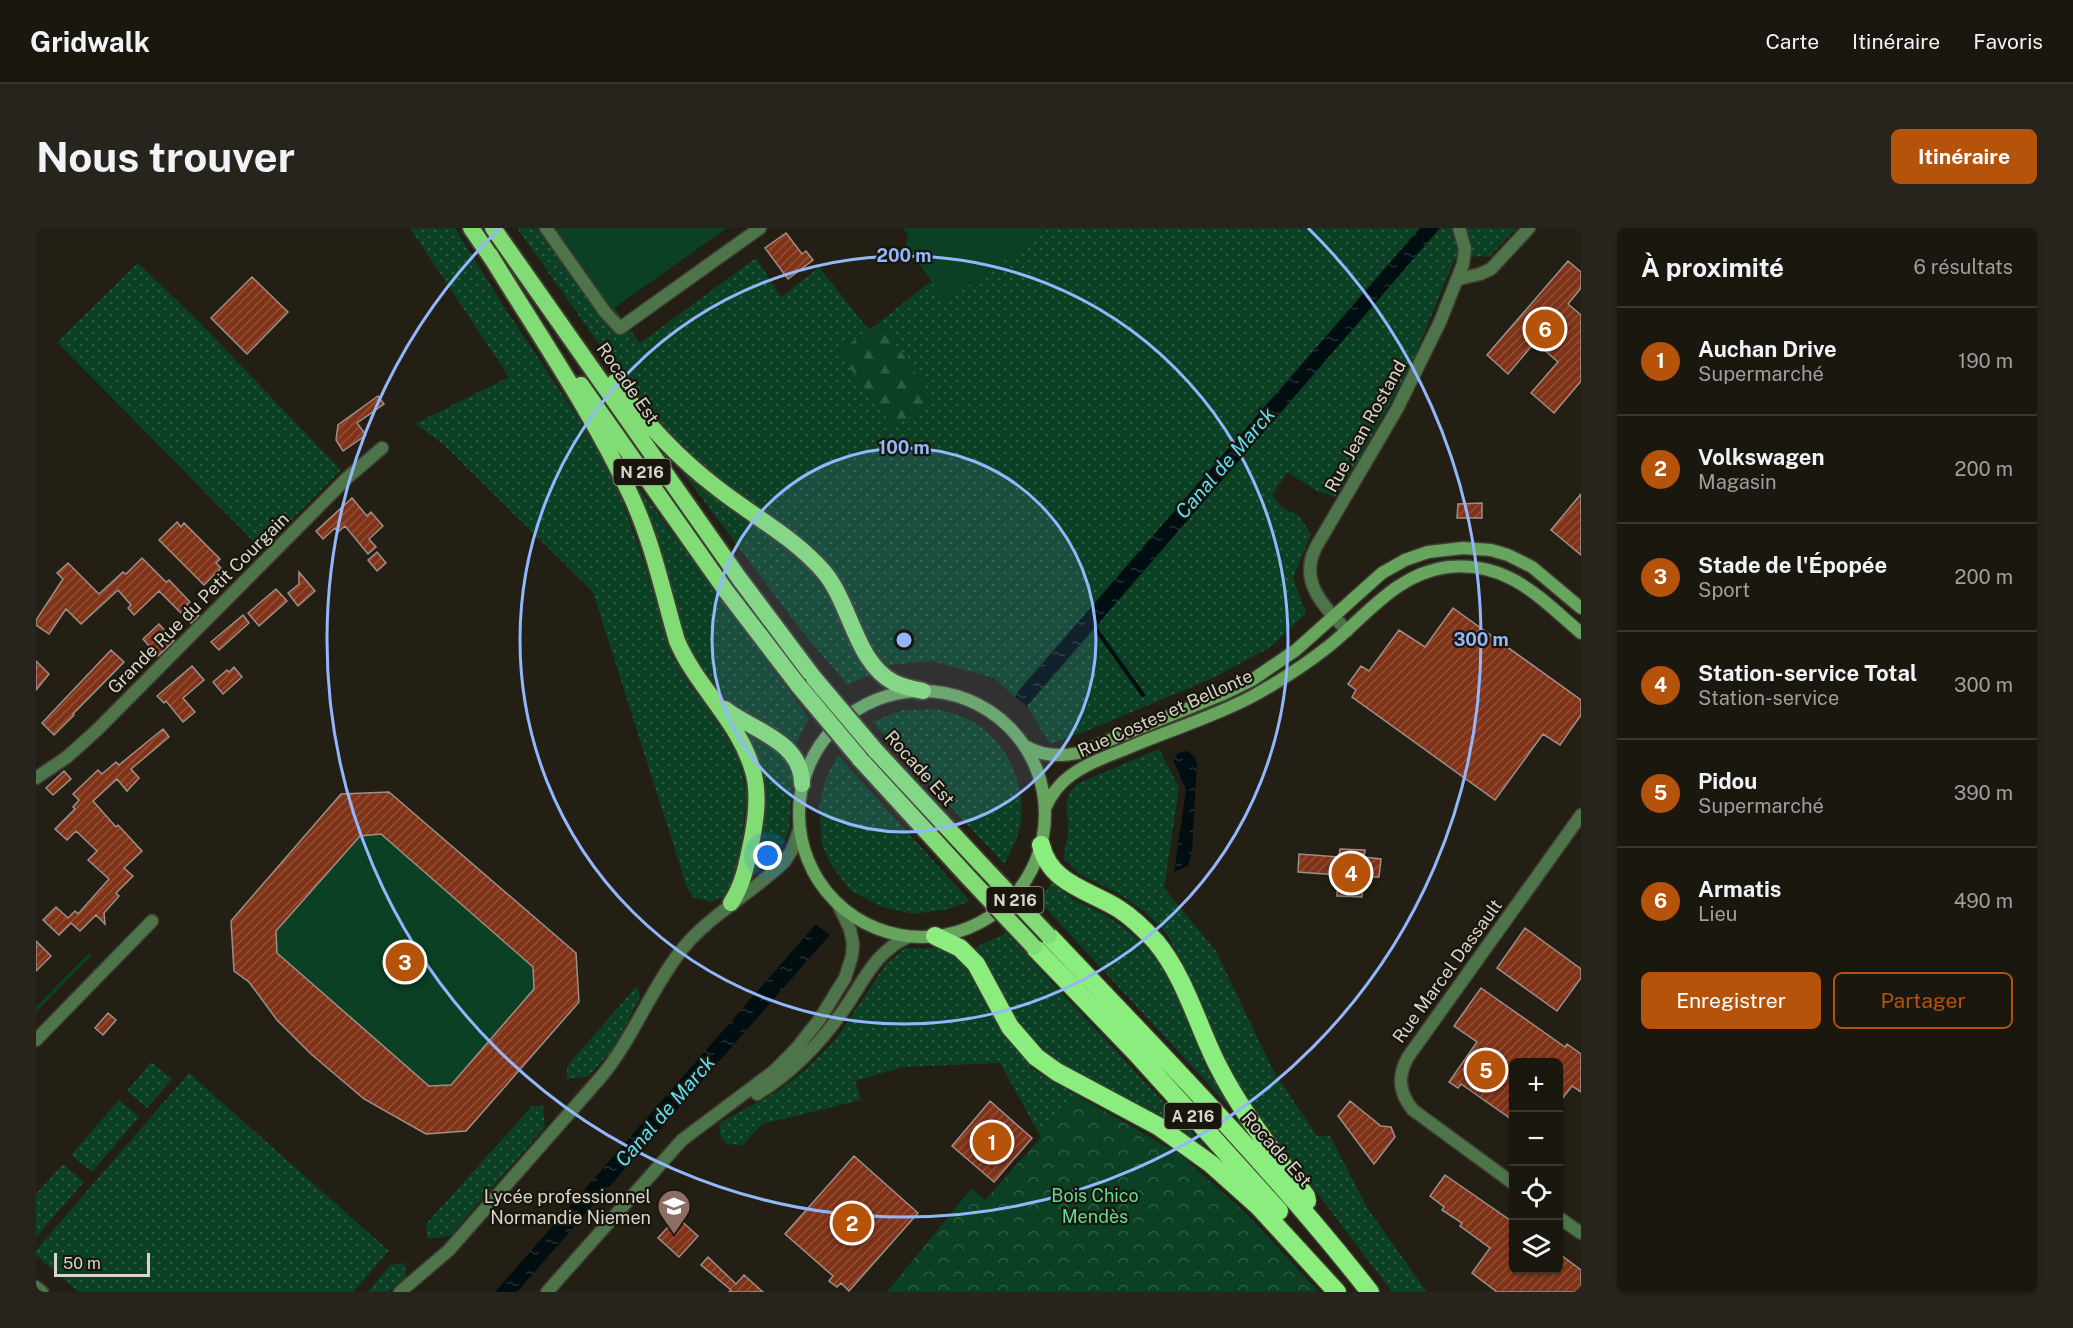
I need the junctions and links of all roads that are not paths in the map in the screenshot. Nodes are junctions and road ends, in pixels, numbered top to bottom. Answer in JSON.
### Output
{"nodes":[{"id":1,"x":471,"y":228,"type":"edge"},
{"id":2,"x":493,"y":228,"type":"edge"},
{"id":3,"x":546,"y":228,"type":"edge"},
{"id":4,"x":760,"y":228,"type":"edge"},
{"id":5,"x":1459,"y":228,"type":"edge"},
{"id":6,"x":1529,"y":228,"type":"edge"},
{"id":7,"x":490,"y":255,"type":"junction"},
{"id":8,"x":1459,"y":279,"type":"junction"},
{"id":9,"x":579,"y":350,"type":"junction"},
{"id":10,"x":382,"y":448,"type":"dead end"},
{"id":11,"x":1581,"y":608,"type":"edge"},
{"id":12,"x":1334,"y":617,"type":"junction"},
{"id":13,"x":1347,"y":631,"type":"junction"},
{"id":14,"x":1581,"y":633,"type":"edge"},
{"id":15,"x":923,"y":691,"type":"junction"},
{"id":16,"x":709,"y":694,"type":"junction"},
{"id":17,"x":1024,"y":745,"type":"junction"},
{"id":18,"x":36,"y":778,"type":"edge"},
{"id":19,"x":802,"y":783,"type":"junction"},
{"id":20,"x":1045,"y":808,"type":"junction"},
{"id":21,"x":1581,"y":815,"type":"edge"},
{"id":22,"x":800,"y":830,"type":"junction"},
{"id":23,"x":1041,"y":844,"type":"junction"},
{"id":24,"x":731,"y":903,"type":"junction"},
{"id":25,"x":838,"y":904,"type":"junction"},
{"id":26,"x":152,"y":921,"type":"dead end"},
{"id":27,"x":935,"y":936,"type":"junction"},
{"id":28,"x":1049,"y":936,"type":"joint"},
{"id":29,"x":908,"y":937,"type":"junction"},
{"id":30,"x":1034,"y":946,"type":"joint"},
{"id":31,"x":36,"y":1040,"type":"edge"},
{"id":32,"x":715,"y":1114,"type":"junction"},
{"id":33,"x":1509,"y":1180,"type":"edge"},
{"id":34,"x":1562,"y":1220,"type":"edge"},
{"id":35,"x":1314,"y":1223,"type":"junction"},
{"id":36,"x":1581,"y":1233,"type":"edge"},
{"id":37,"x":36,"y":1287,"type":"edge"},
{"id":38,"x":42,"y":1292,"type":"edge"},
{"id":39,"x":400,"y":1292,"type":"edge"},
{"id":40,"x":547,"y":1292,"type":"edge"},
{"id":41,"x":1337,"y":1292,"type":"edge"},
{"id":42,"x":1346,"y":1292,"type":"edge"},
{"id":43,"x":1370,"y":1292,"type":"edge"}],
"edges":[{"from":1,"to":7,"type":"highway","number":"N 216"},
{"from":2,"to":9,"type":"highway","name":"Rocade Est","number":"N 216"},
{"from":3,"to":4,"type":"street"},
{"from":5,"to":8,"type":"street","name":"Rue Jean Rostand"},
{"from":6,"to":8,"type":"street"},
{"from":7,"to":16,"type":"highway"},
{"from":7,"to":30,"type":"highway","number":"N 216","bridge":true},
{"from":8,"to":12,"type":"street","name":"Rue Jean Rostand"},
{"from":9,"to":15,"type":"highway"},
{"from":9,"to":28,"type":"highway","name":"Rocade Est","number":"N 216","bridge":true},
{"from":10,"to":18,"type":"street","name":"Grande Rue du Petit Courgain"},
{"from":11,"to":12,"type":"main road","name":"Rue Costes et Bellonte"},
{"from":12,"to":13,"type":"street","name":"Rue Jean Rostand"},
{"from":12,"to":17,"type":"main road","name":"Rue Costes et Bellonte"},
{"from":13,"to":14,"type":"main road","name":"Rue Costes et Bellonte"},
{"from":13,"to":20,"type":"main road","name":"Rue Costes et Bellonte"},
{"from":15,"to":17,"type":"main road"},
{"from":15,"to":19,"type":"main road"},
{"from":16,"to":19,"type":"highway"},
{"from":16,"to":24,"type":"highway"},
{"from":17,"to":20,"type":"main road"},
{"from":19,"to":22,"type":"main road"},
{"from":20,"to":23,"type":"main road"},
{"from":21,"to":33,"type":"street","name":"Rue Marcel Dassault"},
{"from":22,"to":24,"type":"street"},
{"from":22,"to":25,"type":"main road"},
{"from":23,"to":27,"type":"main road"},
{"from":23,"to":35,"type":"highway"},
{"from":24,"to":39,"type":"street"},
{"from":25,"to":29,"type":"main road"},
{"from":25,"to":32,"type":"street"},
{"from":26,"to":31,"type":"street"},
{"from":27,"to":29,"type":"main road"},
{"from":27,"to":41,"type":"highway"},
{"from":28,"to":35,"type":"highway","name":"Rocade Est","number":"A 216"},
{"from":29,"to":32,"type":"street"},
{"from":30,"to":42,"type":"highway","number":"A 216"},
{"from":32,"to":40,"type":"street"},
{"from":34,"to":36,"type":"street"},
{"from":35,"to":43,"type":"highway","name":"Rocade Est","number":"A 216"},
{"from":37,"to":38,"type":"street"}]}
